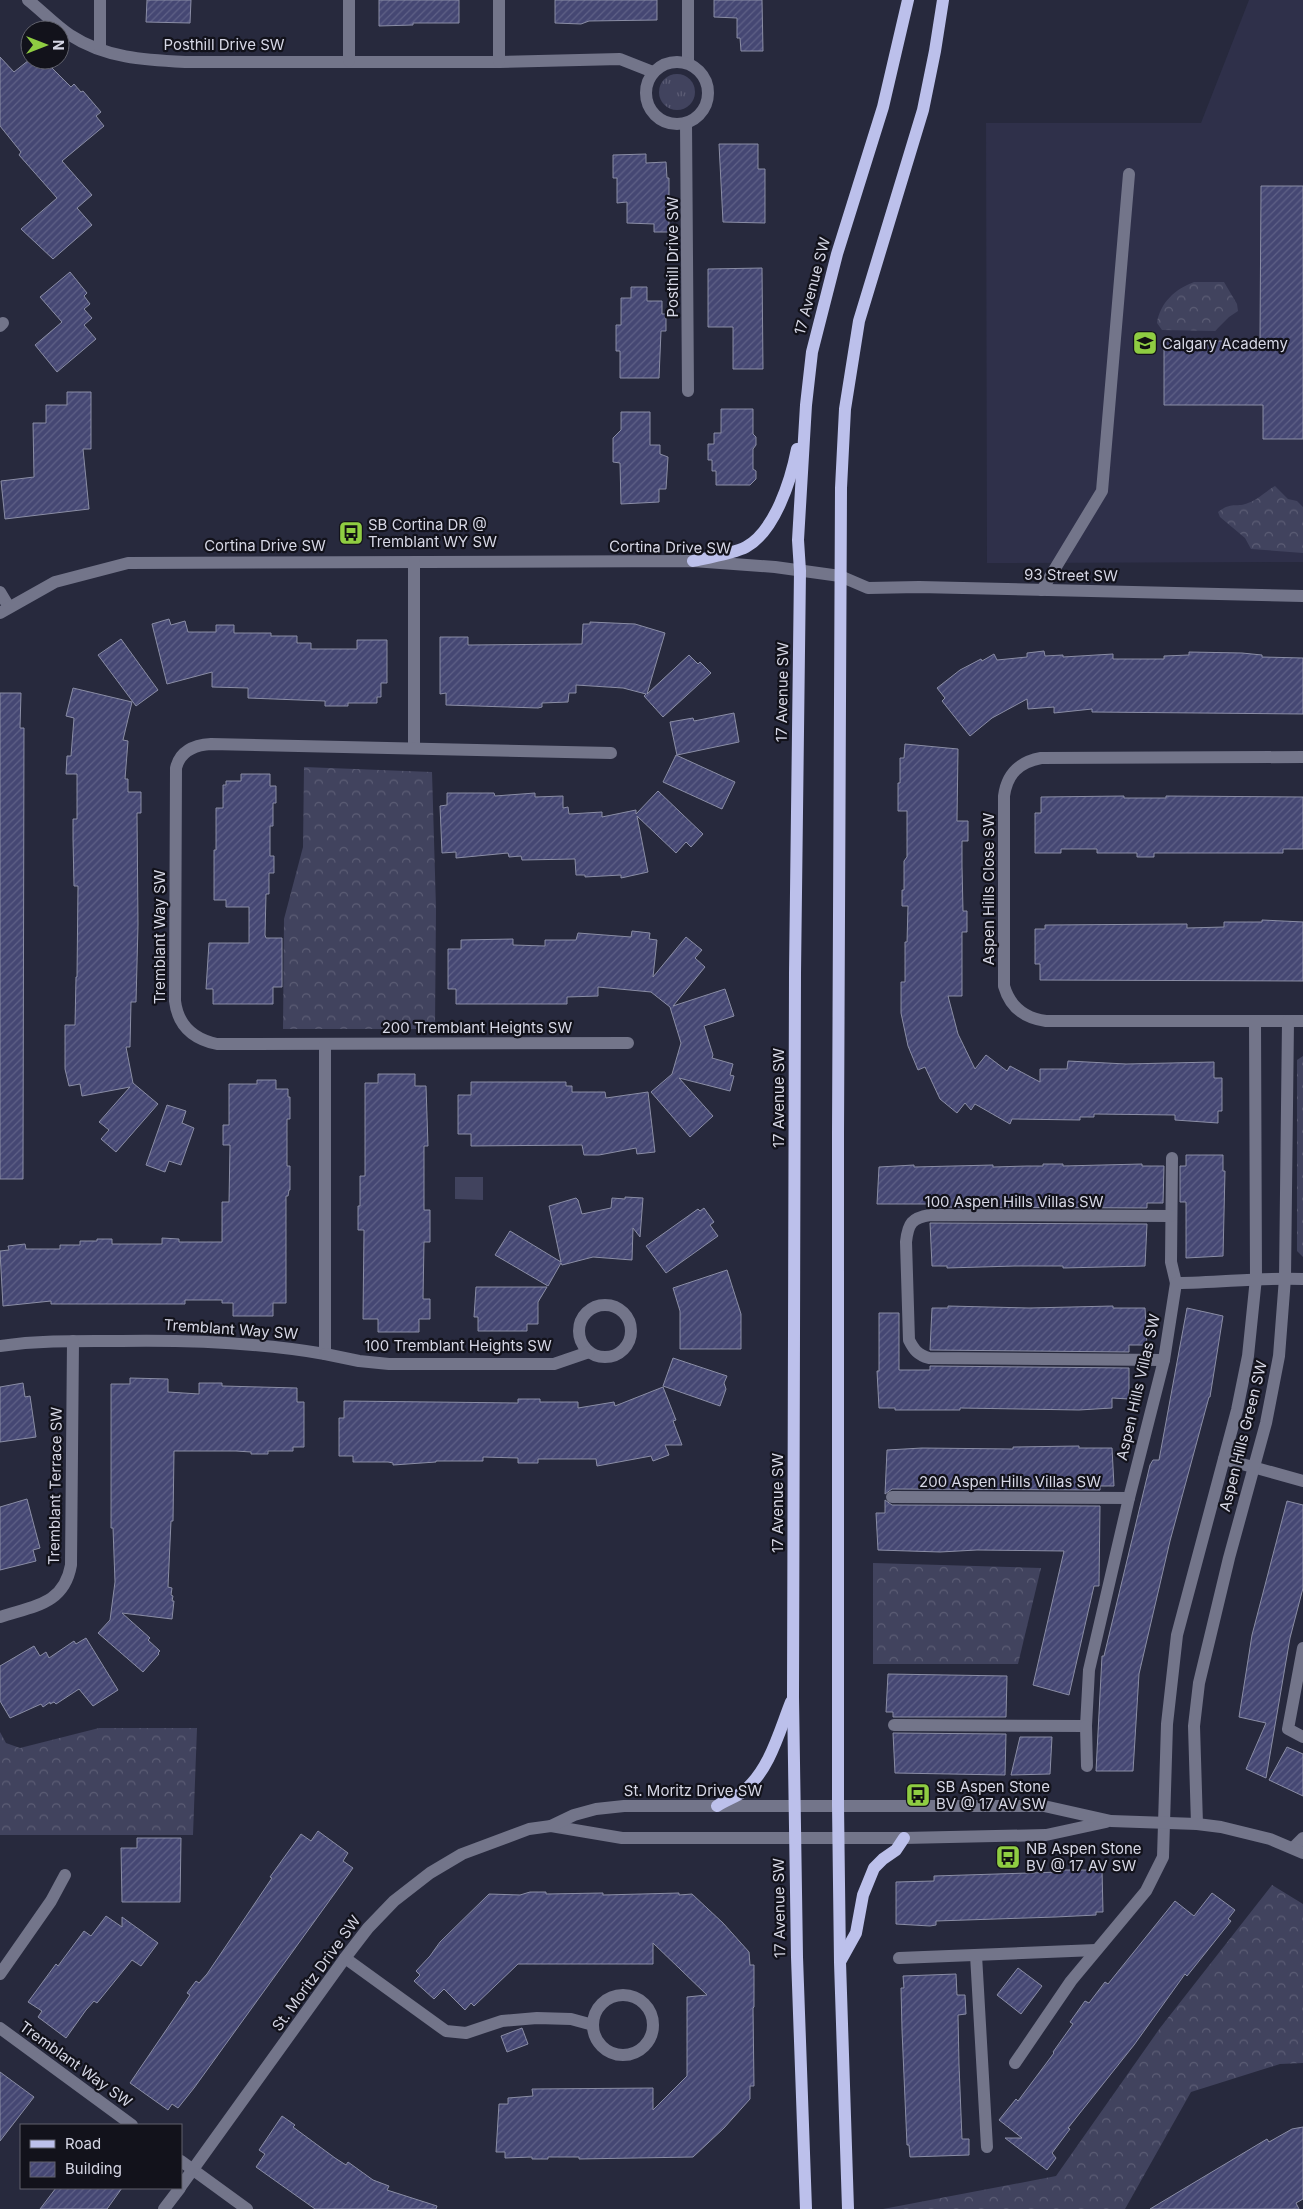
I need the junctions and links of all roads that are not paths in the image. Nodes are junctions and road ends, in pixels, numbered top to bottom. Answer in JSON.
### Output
{"nodes":[{"id":1,"x":28,"y":0,"type":"edge"},
{"id":2,"x":100,"y":0,"type":"edge"},
{"id":3,"x":349,"y":0,"type":"edge"},
{"id":4,"x":499,"y":0,"type":"edge"},
{"id":5,"x":688,"y":0,"type":"edge"},
{"id":6,"x":908,"y":0,"type":"edge"},
{"id":7,"x":943,"y":0,"type":"edge"},
{"id":8,"x":100,"y":49,"type":"junction"},
{"id":9,"x":349,"y":61,"type":"junction"},
{"id":10,"x":499,"y":62,"type":"junction"},
{"id":11,"x":688,"y":63,"type":"junction"},
{"id":12,"x":653,"y":72,"type":"junction"},
{"id":13,"x":686,"y":123,"type":"junction"},
{"id":14,"x":1129,"y":174,"type":"dead end"},
{"id":15,"x":688,"y":390,"type":"dead end"},
{"id":16,"x":806,"y":405,"type":"junction"},
{"id":17,"x":414,"y":562,"type":"junction"},
{"id":18,"x":693,"y":562,"type":"junction"},
{"id":19,"x":800,"y":571,"type":"junction"},
{"id":20,"x":840,"y":576,"type":"junction"},
{"id":21,"x":1042,"y":590,"type":"junction"},
{"id":22,"x":0,"y":592,"type":"edge"},
{"id":23,"x":1303,"y":596,"type":"edge"},
{"id":24,"x":5,"y":610,"type":"edge"},
{"id":25,"x":414,"y":748,"type":"junction"},
{"id":26,"x":611,"y":753,"type":"dead end"},
{"id":27,"x":1303,"y":758,"type":"edge"},
{"id":28,"x":1288,"y":1021,"type":"junction"},
{"id":29,"x":1303,"y":1021,"type":"edge"},
{"id":30,"x":1255,"y":1022,"type":"junction"},
{"id":31,"x":628,"y":1043,"type":"dead end"},
{"id":32,"x":326,"y":1044,"type":"junction"},
{"id":33,"x":1172,"y":1158,"type":"dead end"},
{"id":34,"x":1171,"y":1216,"type":"junction"},
{"id":35,"x":1256,"y":1278,"type":"junction"},
{"id":36,"x":1285,"y":1278,"type":"junction"},
{"id":37,"x":1303,"y":1279,"type":"edge"},
{"id":38,"x":1176,"y":1283,"type":"junction"},
{"id":39,"x":74,"y":1341,"type":"junction"},
{"id":40,"x":0,"y":1346,"type":"edge"},
{"id":41,"x":588,"y":1352,"type":"junction"},
{"id":42,"x":326,"y":1354,"type":"junction"},
{"id":43,"x":1164,"y":1360,"type":"junction"},
{"id":44,"x":1224,"y":1459,"type":"junction"},
{"id":45,"x":1254,"y":1467,"type":"junction"},
{"id":46,"x":1303,"y":1481,"type":"edge"},
{"id":47,"x":892,"y":1497,"type":"dead end"},
{"id":48,"x":1129,"y":1498,"type":"junction"},
{"id":49,"x":0,"y":1617,"type":"edge"},
{"id":50,"x":1303,"y":1648,"type":"edge"},
{"id":51,"x":793,"y":1697,"type":"junction"},
{"id":52,"x":894,"y":1725,"type":"dead end"},
{"id":53,"x":1086,"y":1726,"type":"junction"},
{"id":54,"x":1303,"y":1737,"type":"edge"},
{"id":55,"x":1087,"y":1766,"type":"dead end"},
{"id":56,"x":794,"y":1804,"type":"junction"},
{"id":57,"x":838,"y":1805,"type":"junction"},
{"id":58,"x":717,"y":1806,"type":"junction"},
{"id":59,"x":1111,"y":1821,"type":"junction"},
{"id":60,"x":1165,"y":1822,"type":"junction"},
{"id":61,"x":1197,"y":1824,"type":"junction"},
{"id":62,"x":551,"y":1826,"type":"junction"},
{"id":63,"x":795,"y":1837,"type":"junction"},
{"id":64,"x":838,"y":1837,"type":"junction"},
{"id":65,"x":904,"y":1838,"type":"junction"},
{"id":66,"x":1303,"y":1838,"type":"edge"},
{"id":67,"x":1298,"y":1850,"type":"edge"},
{"id":68,"x":65,"y":1875,"type":"dead end"},
{"id":69,"x":1096,"y":1950,"type":"junction"},
{"id":70,"x":976,"y":1955,"type":"junction"},
{"id":71,"x":345,"y":1958,"type":"junction"},
{"id":72,"x":899,"y":1958,"type":"dead end"},
{"id":73,"x":840,"y":1962,"type":"junction"},
{"id":74,"x":0,"y":1974,"type":"edge"},
{"id":75,"x":593,"y":2026,"type":"junction"},
{"id":76,"x":0,"y":2028,"type":"edge"},
{"id":77,"x":1015,"y":2063,"type":"dead end"},
{"id":78,"x":131,"y":2124,"type":"edge"},
{"id":79,"x":987,"y":2147,"type":"dead end"},
{"id":80,"x":182,"y":2163,"type":"edge"},
{"id":81,"x":193,"y":2170,"type":"junction"},
{"id":82,"x":182,"y":2184,"type":"edge"},
{"id":83,"x":179,"y":2189,"type":"edge"},
{"id":84,"x":164,"y":2209,"type":"edge"},
{"id":85,"x":247,"y":2209,"type":"edge"},
{"id":86,"x":806,"y":2209,"type":"edge"},
{"id":87,"x":848,"y":2209,"type":"edge"}],
"edges":[{"from":1,"to":8,"type":"street","name":"Posthill Drive SW"},
{"from":2,"to":8,"type":"street"},
{"from":3,"to":9,"type":"street"},
{"from":4,"to":10,"type":"street"},
{"from":5,"to":11,"type":"street"},
{"from":6,"to":16,"type":"main road","name":"17 Avenue SW"},
{"from":7,"to":20,"type":"main road"},
{"from":8,"to":9,"type":"street","name":"Posthill Drive SW"},
{"from":9,"to":10,"type":"street","name":"Posthill Drive SW"},
{"from":10,"to":12,"type":"street","name":"Posthill Drive SW"},
{"from":11,"to":12,"type":"street"},
{"from":11,"to":13,"type":"street"},
{"from":12,"to":13,"type":"street"},
{"from":13,"to":15,"type":"street","name":"Posthill Drive SW"},
{"from":14,"to":21,"type":"street"},
{"from":16,"to":18,"type":"main road"},
{"from":16,"to":19,"type":"main road","name":"17 Avenue SW"},
{"from":17,"to":18,"type":"street","name":"Cortina Drive SW"},
{"from":17,"to":24,"type":"street","name":"Cortina Drive SW"},
{"from":17,"to":25,"type":"street"},
{"from":18,"to":19,"type":"street","name":"Cortina Drive SW"},
{"from":19,"to":20,"type":"street","name":"Cortina Drive SW"},
{"from":19,"to":51,"type":"main road","name":"17 Avenue SW"},
{"from":20,"to":21,"type":"street","name":"93 Street SW"},
{"from":20,"to":57,"type":"main road"},
{"from":21,"to":23,"type":"street","name":"93 Street SW"},
{"from":22,"to":24,"type":"street"},
{"from":25,"to":26,"type":"street"},
{"from":25,"to":32,"type":"street","name":"Tremblant Way SW"},
{"from":27,"to":30,"type":"street","name":"Aspen Hills Close SW"},
{"from":28,"to":29,"type":"street","name":"Aspen Hills Close SW"},
{"from":28,"to":30,"type":"street","name":"Aspen Hills Close SW"},
{"from":28,"to":36,"type":"street","name":"Aspen Hills Green SW"},
{"from":30,"to":35,"type":"street","name":"Aspen Hills Green SW"},
{"from":31,"to":32,"type":"street","name":"200 Tremblant Heights SW"},
{"from":32,"to":42,"type":"street"},
{"from":33,"to":34,"type":"street","name":"Aspen Hills Villas SW"},
{"from":34,"to":38,"type":"street","name":"Aspen Hills Villas SW"},
{"from":34,"to":43,"type":"street","name":"100 Aspen Hills Villas SW"},
{"from":35,"to":36,"type":"street"},
{"from":35,"to":38,"type":"street"},
{"from":35,"to":44,"type":"street","name":"Aspen Hills Green SW"},
{"from":36,"to":37,"type":"street"},
{"from":36,"to":45,"type":"street","name":"Aspen Hills Green SW"},
{"from":38,"to":43,"type":"street","name":"Aspen Hills Villas SW"},
{"from":39,"to":40,"type":"street","name":"Tremblant Way SW"},
{"from":39,"to":42,"type":"street","name":"Tremblant Way SW"},
{"from":39,"to":49,"type":"street","name":"Tremblant Terrace SW"},
{"from":41,"to":41,"type":"street","name":"100 Tremblant Heights SW"},
{"from":41,"to":42,"type":"street","name":"100 Tremblant Heights SW"},
{"from":43,"to":48,"type":"street","name":"Aspen Hills Villas SW"},
{"from":44,"to":45,"type":"street"},
{"from":44,"to":60,"type":"street","name":"Aspen Hills Green SW"},
{"from":45,"to":46,"type":"street"},
{"from":45,"to":61,"type":"street","name":"Aspen Hills Green SW"},
{"from":47,"to":48,"type":"street","name":"200 Aspen Hills Villas SW"},
{"from":48,"to":53,"type":"street","name":"Aspen Hills Villas SW"},
{"from":50,"to":54,"type":"street"},
{"from":51,"to":56,"type":"main road","name":"17 Avenue SW"},
{"from":51,"to":58,"type":"main road"},
{"from":52,"to":53,"type":"street"},
{"from":53,"to":55,"type":"street","name":"Aspen Hills Villas SW"},
{"from":56,"to":57,"type":"street","name":"St. Moritz Drive SW"},
{"from":56,"to":58,"type":"street","name":"St. Moritz Drive SW"},
{"from":56,"to":63,"type":"main road","name":"17 Avenue SW"},
{"from":57,"to":59,"type":"street","name":"St. Moritz Drive SW"},
{"from":57,"to":64,"type":"main road"},
{"from":58,"to":62,"type":"street","name":"St. Moritz Drive SW"},
{"from":59,"to":60,"type":"street"},
{"from":59,"to":65,"type":"street","name":"St. Moritz Drive SW"},
{"from":60,"to":61,"type":"street"},
{"from":60,"to":69,"type":"street","name":"Aspen Hills Green SW"},
{"from":61,"to":67,"type":"street"},
{"from":62,"to":63,"type":"street","name":"St. Moritz Drive SW"},
{"from":62,"to":71,"type":"street","name":"St. Moritz Drive SW"},
{"from":63,"to":64,"type":"street","name":"St. Moritz Drive SW"},
{"from":63,"to":86,"type":"main road","name":"17 Avenue SW"},
{"from":64,"to":65,"type":"street","name":"St. Moritz Drive SW"},
{"from":64,"to":73,"type":"main road"},
{"from":65,"to":73,"type":"main road"},
{"from":66,"to":67,"type":"street"},
{"from":68,"to":74,"type":"street"},
{"from":69,"to":70,"type":"street"},
{"from":69,"to":77,"type":"street","name":"Aspen Hills Green SW"},
{"from":70,"to":72,"type":"street"},
{"from":70,"to":79,"type":"street"},
{"from":71,"to":75,"type":"street"},
{"from":71,"to":81,"type":"street","name":"St. Moritz Drive SW"},
{"from":73,"to":87,"type":"main road"},
{"from":75,"to":75,"type":"street"},
{"from":76,"to":78,"type":"street","name":"Tremblant Way SW"},
{"from":80,"to":81,"type":"street"},
{"from":81,"to":82,"type":"street","name":"St. Moritz Drive SW"},
{"from":81,"to":85,"type":"street"},
{"from":83,"to":84,"type":"street","name":"St. Moritz Drive SW"}]}
